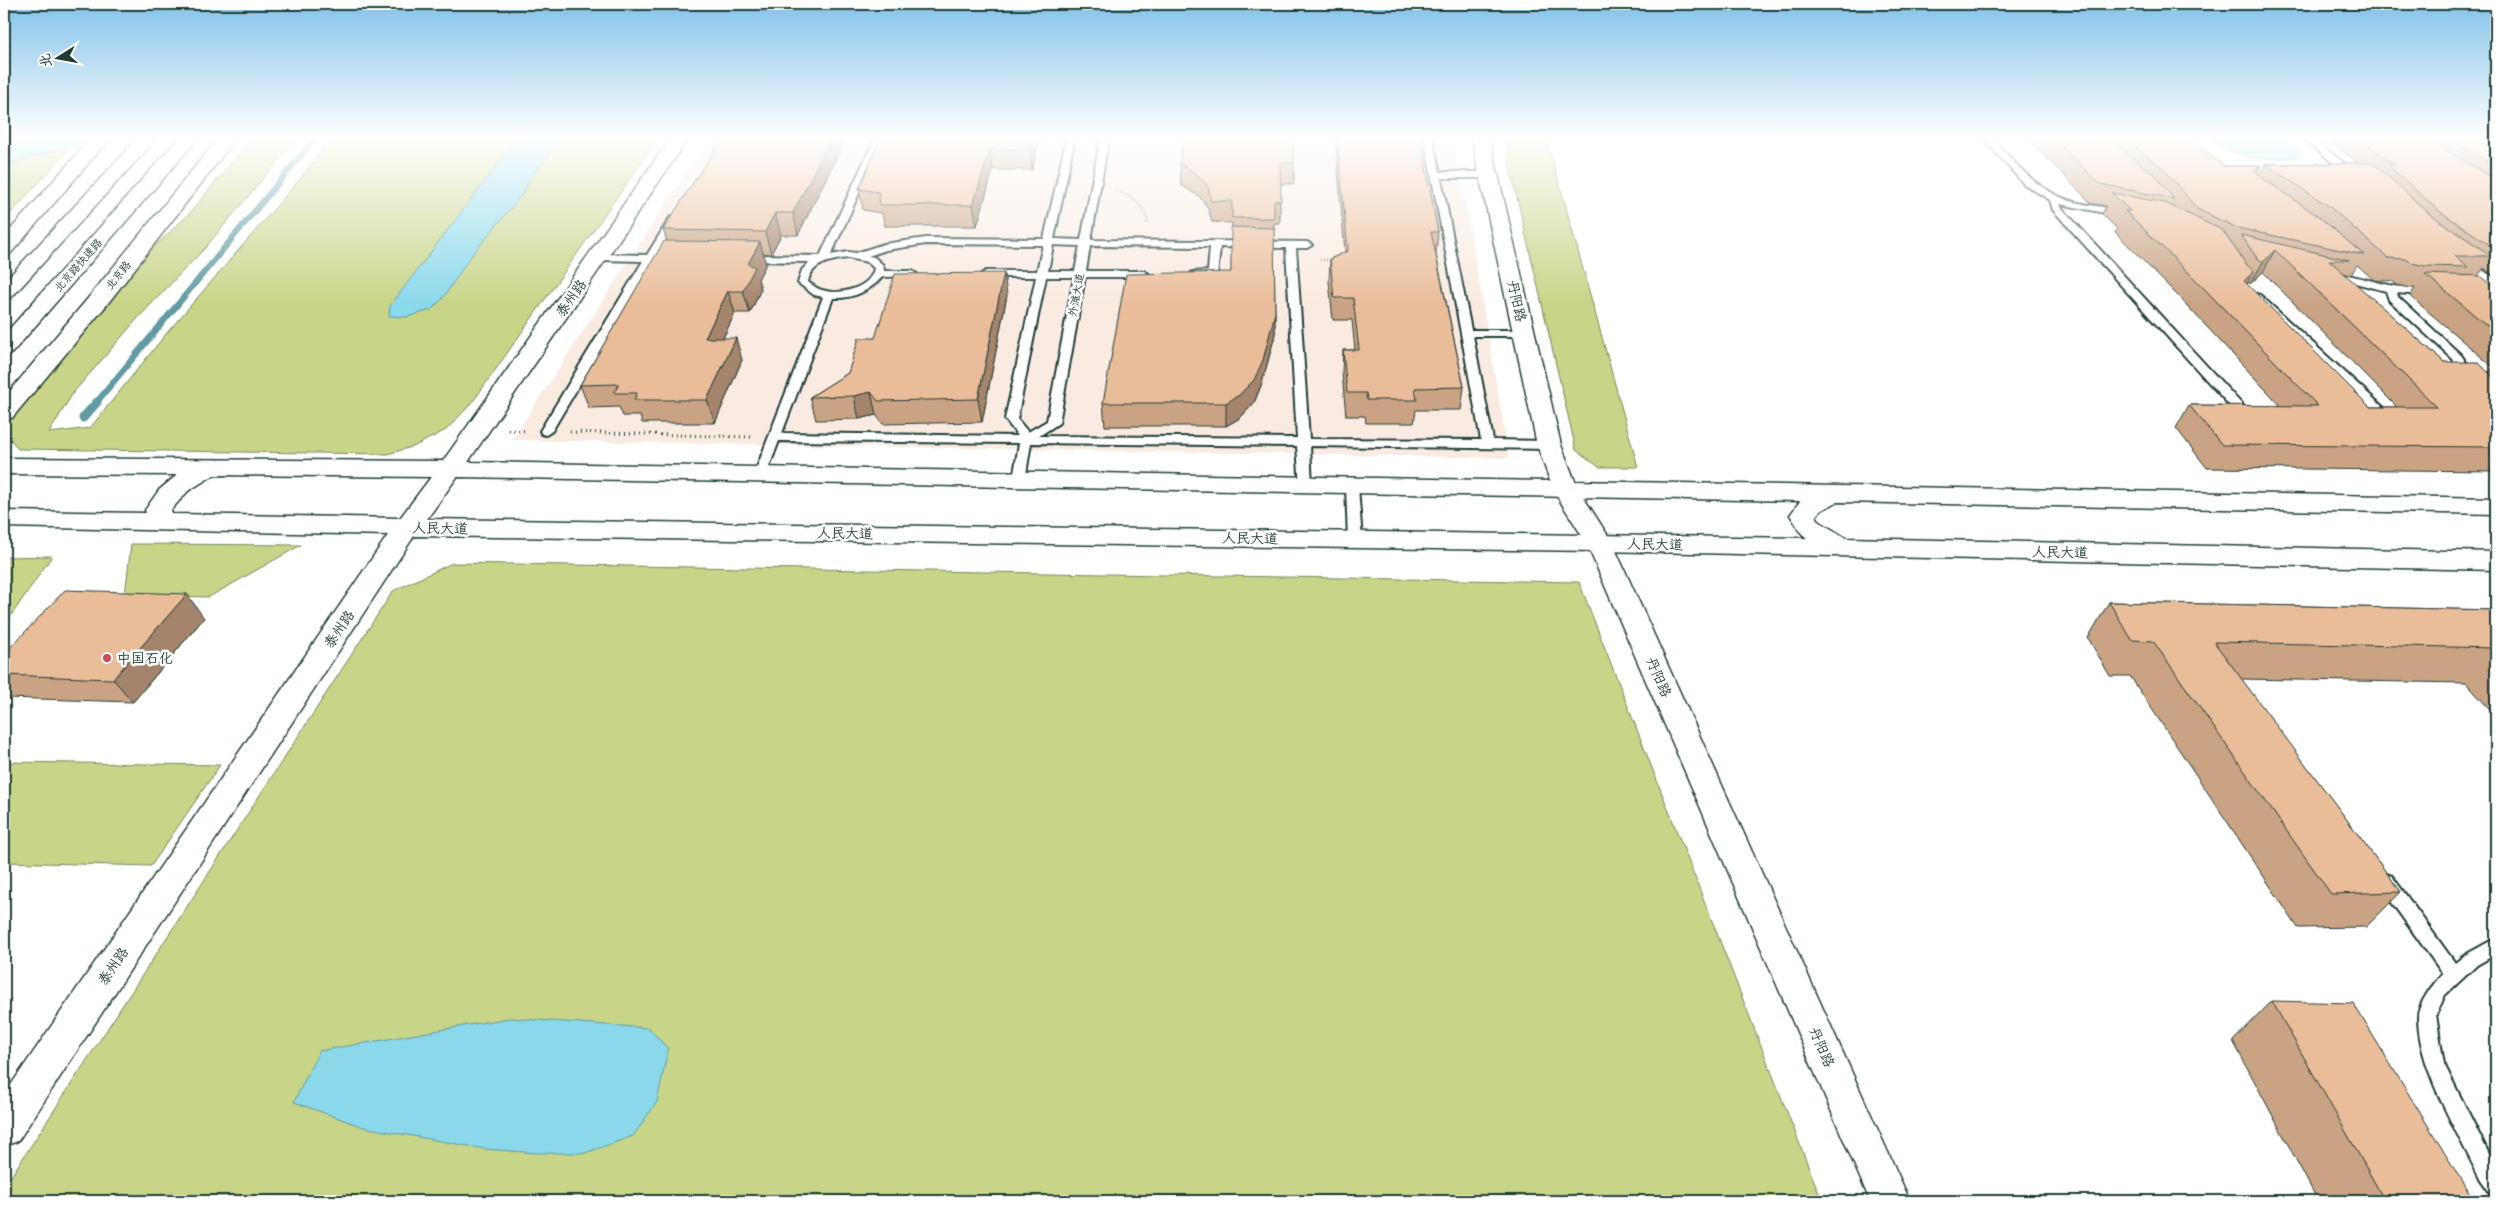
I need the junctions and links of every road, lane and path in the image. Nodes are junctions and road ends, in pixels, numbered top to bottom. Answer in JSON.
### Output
{"nodes":[{"id":1,"x":55,"y":192,"type":"edge"},
{"id":2,"x":98,"y":192,"type":"edge"},
{"id":3,"x":141,"y":192,"type":"edge"},
{"id":4,"x":184,"y":192,"type":"edge"},
{"id":5,"x":643,"y":192,"type":"edge"},
{"id":6,"x":855,"y":192,"type":"edge"},
{"id":7,"x":1059,"y":192,"type":"edge"},
{"id":8,"x":1095,"y":192,"type":"edge"},
{"id":9,"x":1120,"y":192,"type":"edge"},
{"id":10,"x":1439,"y":192,"type":"edge"},
{"id":11,"x":1493,"y":192,"type":"edge"},
{"id":12,"x":2045,"y":192,"type":"edge"},
{"id":13,"x":2055,"y":198,"type":"junction"},
{"id":14,"x":680,"y":209,"type":"edge"},
{"id":15,"x":2134,"y":216,"type":"edge"},
{"id":16,"x":1048,"y":242,"type":"junction"},
{"id":17,"x":1085,"y":243,"type":"junction"},
{"id":18,"x":1148,"y":243,"type":"junction"},
{"id":19,"x":1215,"y":244,"type":"junction"},
{"id":20,"x":1291,"y":244,"type":"junction"},
{"id":21,"x":1306,"y":245,"type":"dead end"},
{"id":22,"x":4,"y":249,"type":"edge"},
{"id":23,"x":2453,"y":253,"type":"edge"},
{"id":24,"x":860,"y":255,"type":"junction"},
{"id":25,"x":599,"y":257,"type":"junction"},
{"id":26,"x":651,"y":258,"type":"junction"},
{"id":27,"x":689,"y":258,"type":"edge"},
{"id":28,"x":737,"y":258,"type":"edge"},
{"id":29,"x":824,"y":259,"type":"junction"},
{"id":30,"x":1292,"y":260,"type":"junction"},
{"id":31,"x":1339,"y":260,"type":"edge"},
{"id":32,"x":2349,"y":265,"type":"edge"},
{"id":33,"x":2318,"y":271,"type":"edge"},
{"id":34,"x":880,"y":274,"type":"junction"},
{"id":35,"x":928,"y":274,"type":"edge"},
{"id":36,"x":975,"y":274,"type":"edge"},
{"id":37,"x":1042,"y":274,"type":"junction"},
{"id":38,"x":1080,"y":274,"type":"junction"},
{"id":39,"x":1156,"y":274,"type":"edge"},
{"id":40,"x":1185,"y":274,"type":"edge"},
{"id":41,"x":2495,"y":282,"type":"edge"},
{"id":42,"x":2371,"y":284,"type":"junction"},
{"id":43,"x":2474,"y":284,"type":"edge"},
{"id":44,"x":2245,"y":288,"type":"edge"},
{"id":45,"x":2391,"y":290,"type":"junction"},
{"id":46,"x":4,"y":294,"type":"edge"},
{"id":47,"x":2446,"y":294,"type":"edge"},
{"id":48,"x":829,"y":295,"type":"junction"},
{"id":49,"x":1467,"y":333,"type":"junction"},
{"id":50,"x":1524,"y":333,"type":"junction"},
{"id":51,"x":4,"y":348,"type":"edge"},
{"id":52,"x":2470,"y":385,"type":"edge"},
{"id":53,"x":2379,"y":409,"type":"edge"},
{"id":54,"x":4,"y":412,"type":"edge"},
{"id":55,"x":2243,"y":413,"type":"edge"},
{"id":56,"x":479,"y":430,"type":"junction"},
{"id":57,"x":546,"y":431,"type":"junction"},
{"id":58,"x":775,"y":437,"type":"junction"},
{"id":59,"x":1026,"y":438,"type":"junction"},
{"id":60,"x":1303,"y":442,"type":"junction"},
{"id":61,"x":1488,"y":444,"type":"junction"},
{"id":62,"x":1549,"y":445,"type":"junction"},
{"id":63,"x":4,"y":466,"type":"edge"},
{"id":64,"x":211,"y":468,"type":"junction"},
{"id":65,"x":451,"y":469,"type":"junction"},
{"id":66,"x":760,"y":475,"type":"junction"},
{"id":67,"x":1019,"y":480,"type":"junction"},
{"id":68,"x":1306,"y":486,"type":"junction"},
{"id":69,"x":1352,"y":487,"type":"junction"},
{"id":70,"x":1566,"y":490,"type":"junction"},
{"id":71,"x":1831,"y":495,"type":"junction"},
{"id":72,"x":2496,"y":506,"type":"edge"},
{"id":73,"x":4,"y":519,"type":"edge"},
{"id":74,"x":162,"y":522,"type":"junction"},
{"id":75,"x":407,"y":527,"type":"junction"},
{"id":76,"x":1355,"y":540,"type":"junction"},
{"id":77,"x":1599,"y":542,"type":"junction"},
{"id":78,"x":1842,"y":548,"type":"junction"},
{"id":79,"x":2496,"y":561,"type":"edge"},
{"id":80,"x":2380,"y":872,"type":"edge"},
{"id":81,"x":2496,"y":945,"type":"edge"},
{"id":82,"x":2454,"y":976,"type":"junction"},
{"id":83,"x":4,"y":1127,"type":"edge"},
{"id":84,"x":2496,"y":1184,"type":"edge"},
{"id":85,"x":1890,"y":1201,"type":"edge"}],
"edges":[{"from":1,"to":22,"type":"main road"},
{"from":2,"to":46,"type":"main road"},
{"from":3,"to":51,"type":"main road","name":"北京路快速路"},
{"from":4,"to":54,"type":"main road","name":"北京路"},
{"from":5,"to":25,"type":"main road","name":"泰州路"},
{"from":6,"to":29,"type":"lane"},
{"from":7,"to":16,"type":"lane"},
{"from":8,"to":17,"type":"lane","name":"外滩大道"},
{"from":9,"to":18,"type":"path"},
{"from":10,"to":49,"type":"lane"},
{"from":11,"to":50,"type":"main road","name":"丹阳路"},
{"from":12,"to":13,"type":"lane"},
{"from":13,"to":15,"type":"lane"},
{"from":13,"to":55,"type":"lane"},
{"from":14,"to":26,"type":"lane"},
{"from":16,"to":17,"type":"lane"},
{"from":16,"to":24,"type":"lane"},
{"from":16,"to":37,"type":"lane"},
{"from":17,"to":18,"type":"lane"},
{"from":17,"to":38,"type":"lane","name":"外滩大道"},
{"from":18,"to":19,"type":"lane"},
{"from":19,"to":20,"type":"lane"},
{"from":19,"to":40,"type":"lane"},
{"from":20,"to":21,"type":"lane"},
{"from":20,"to":30,"type":"lane"},
{"from":23,"to":41,"type":"lane"},
{"from":24,"to":29,"type":"lane"},
{"from":24,"to":34,"type":"lane"},
{"from":25,"to":26,"type":"lane"},
{"from":25,"to":56,"type":"main road","name":"泰州路"},
{"from":26,"to":27,"type":"lane"},
{"from":26,"to":57,"type":"lane"},
{"from":28,"to":29,"type":"lane"},
{"from":29,"to":48,"type":"lane"},
{"from":30,"to":31,"type":"path"},
{"from":30,"to":60,"type":"lane"},
{"from":32,"to":42,"type":"lane"},
{"from":33,"to":42,"type":"lane"},
{"from":34,"to":35,"type":"lane"},
{"from":34,"to":48,"type":"lane"},
{"from":36,"to":37,"type":"lane"},
{"from":37,"to":38,"type":"lane"},
{"from":37,"to":59,"type":"lane"},
{"from":38,"to":39,"type":"lane"},
{"from":38,"to":59,"type":"lane","name":"外滩大道"},
{"from":41,"to":43,"type":"lane"},
{"from":42,"to":45,"type":"lane"},
{"from":44,"to":53,"type":"lane"},
{"from":45,"to":47,"type":"lane"},
{"from":45,"to":52,"type":"lane"},
{"from":48,"to":58,"type":"lane"},
{"from":49,"to":50,"type":"lane"},
{"from":49,"to":61,"type":"lane"},
{"from":50,"to":62,"type":"main road","name":"丹阳路"},
{"from":56,"to":57,"type":"path"},
{"from":56,"to":65,"type":"main road","name":"泰州路"},
{"from":57,"to":58,"type":"path"},
{"from":58,"to":59,"type":"lane"},
{"from":58,"to":66,"type":"lane"},
{"from":59,"to":60,"type":"lane"},
{"from":59,"to":67,"type":"lane"},
{"from":60,"to":61,"type":"lane"},
{"from":60,"to":68,"type":"lane"},
{"from":61,"to":62,"type":"lane"},
{"from":62,"to":70,"type":"main road","name":"丹阳路"},
{"from":63,"to":64,"type":"main road"},
{"from":64,"to":65,"type":"main road"},
{"from":64,"to":74,"type":"main road"},
{"from":65,"to":66,"type":"main road"},
{"from":65,"to":75,"type":"main road","name":"泰州路"},
{"from":66,"to":67,"type":"main road"},
{"from":67,"to":68,"type":"main road"},
{"from":68,"to":69,"type":"main road"},
{"from":69,"to":70,"type":"main road"},
{"from":69,"to":76,"type":"lane"},
{"from":70,"to":71,"type":"main road"},
{"from":70,"to":77,"type":"main road","name":"丹阳路"},
{"from":71,"to":72,"type":"main road"},
{"from":71,"to":78,"type":"main road"},
{"from":73,"to":74,"type":"main road","name":"人民大道"},
{"from":74,"to":75,"type":"main road","name":"人民大道"},
{"from":75,"to":76,"type":"main road","name":"人民大道"},
{"from":75,"to":83,"type":"main road","name":"泰州路"},
{"from":76,"to":77,"type":"main road","name":"人民大道"},
{"from":77,"to":78,"type":"main road","name":"人民大道"},
{"from":77,"to":85,"type":"main road","name":"丹阳路"},
{"from":78,"to":79,"type":"main road","name":"人民大道"},
{"from":80,"to":82,"type":"lane"},
{"from":81,"to":82,"type":"lane"},
{"from":82,"to":84,"type":"lane"}]}
